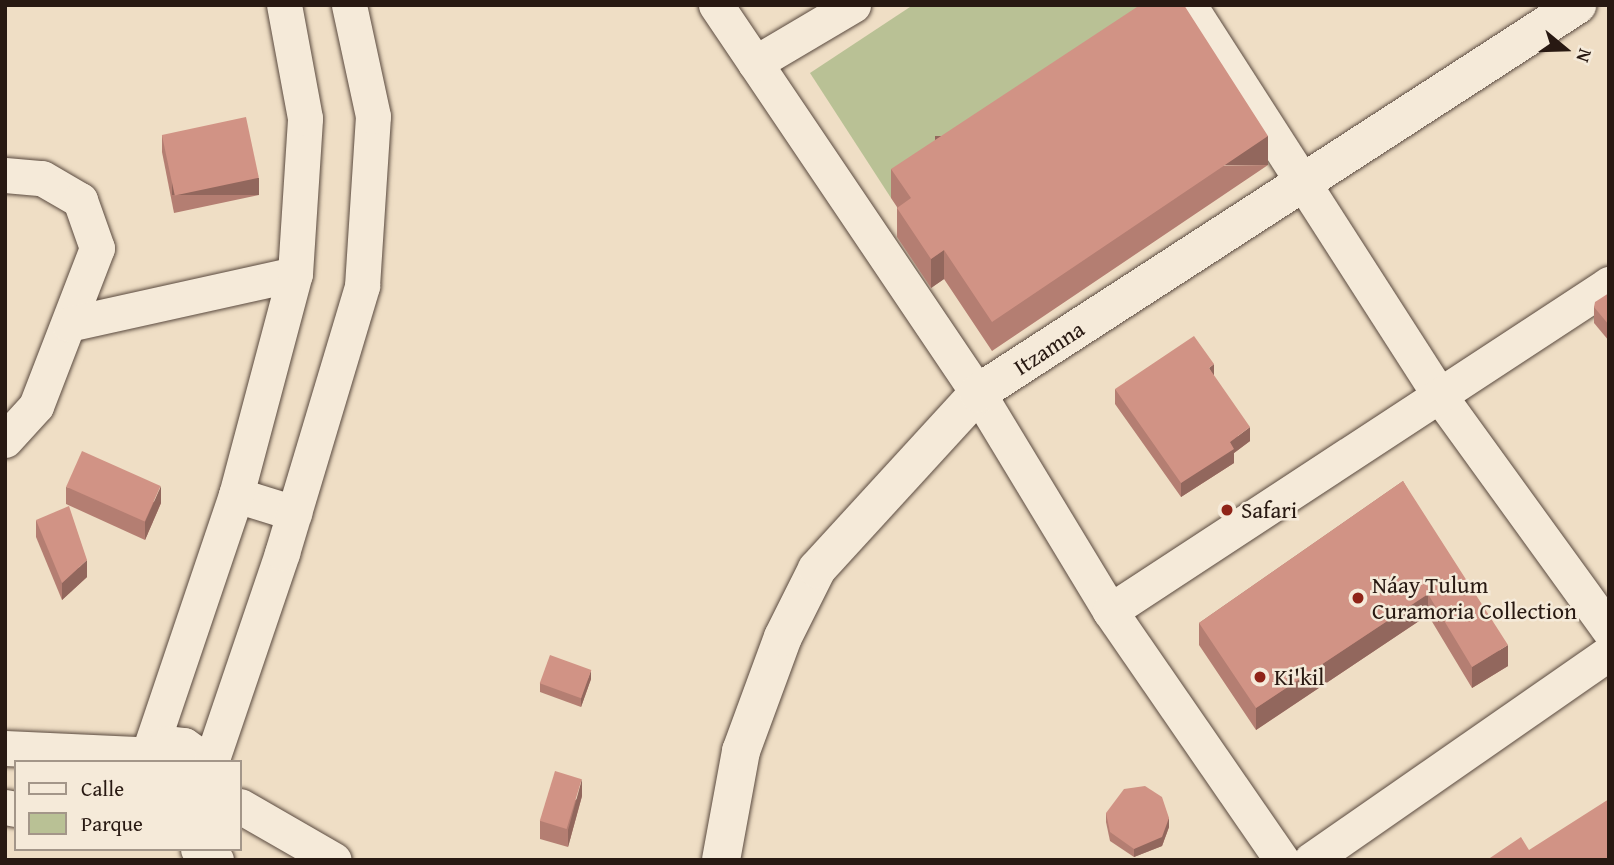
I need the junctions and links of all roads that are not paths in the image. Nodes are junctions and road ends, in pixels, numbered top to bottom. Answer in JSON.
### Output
{"nodes":[{"id":1,"x":284,"y":5,"type":"edge"},
{"id":2,"x":349,"y":5,"type":"edge"},
{"id":3,"x":716,"y":5,"type":"edge"},
{"id":4,"x":853,"y":5,"type":"edge"},
{"id":5,"x":1189,"y":5,"type":"edge"},
{"id":6,"x":1577,"y":5,"type":"edge"},
{"id":7,"x":755,"y":63,"type":"junction"},
{"id":8,"x":5,"y":176,"type":"edge"},
{"id":9,"x":1307,"y":183,"type":"junction"},
{"id":10,"x":295,"y":274,"type":"junction"},
{"id":11,"x":1609,"y":284,"type":"edge"},
{"id":12,"x":69,"y":324,"type":"junction"},
{"id":13,"x":978,"y":393,"type":"junction"},
{"id":14,"x":1439,"y":395,"type":"junction"},
{"id":15,"x":5,"y":440,"type":"edge"},
{"id":16,"x":236,"y":495,"type":"junction"},
{"id":17,"x":294,"y":513,"type":"junction"},
{"id":18,"x":1110,"y":611,"type":"junction"},
{"id":19,"x":1609,"y":629,"type":"edge"},
{"id":20,"x":1609,"y":653,"type":"edge"},
{"id":21,"x":5,"y":748,"type":"edge"},
{"id":22,"x":138,"y":754,"type":"edge"},
{"id":23,"x":207,"y":760,"type":"edge"},
{"id":24,"x":211,"y":760,"type":"edge"},
{"id":25,"x":242,"y":807,"type":"edge"},
{"id":26,"x":334,"y":860,"type":"edge"},
{"id":27,"x":721,"y":860,"type":"edge"},
{"id":28,"x":1282,"y":860,"type":"edge"},
{"id":29,"x":1311,"y":860,"type":"edge"}],
"edges":[{"from":1,"to":10,"type":"street"},
{"from":2,"to":17,"type":"street"},
{"from":3,"to":7,"type":"street"},
{"from":4,"to":7,"type":"street"},
{"from":5,"to":9,"type":"street"},
{"from":6,"to":9,"type":"street","name":"Itzamna"},
{"from":7,"to":13,"type":"street"},
{"from":8,"to":12,"type":"street"},
{"from":9,"to":13,"type":"street","name":"Itzamna"},
{"from":9,"to":14,"type":"street"},
{"from":10,"to":12,"type":"street"},
{"from":10,"to":16,"type":"street"},
{"from":11,"to":14,"type":"street"},
{"from":12,"to":15,"type":"street"},
{"from":13,"to":18,"type":"street"},
{"from":13,"to":27,"type":"street","name":"Itzamna"},
{"from":14,"to":18,"type":"street"},
{"from":14,"to":19,"type":"street"},
{"from":16,"to":17,"type":"street"},
{"from":16,"to":22,"type":"street"},
{"from":17,"to":24,"type":"street"},
{"from":18,"to":28,"type":"street"},
{"from":20,"to":29,"type":"street"},
{"from":21,"to":22,"type":"street"},
{"from":22,"to":23,"type":"street"},
{"from":25,"to":26,"type":"street"}]}
